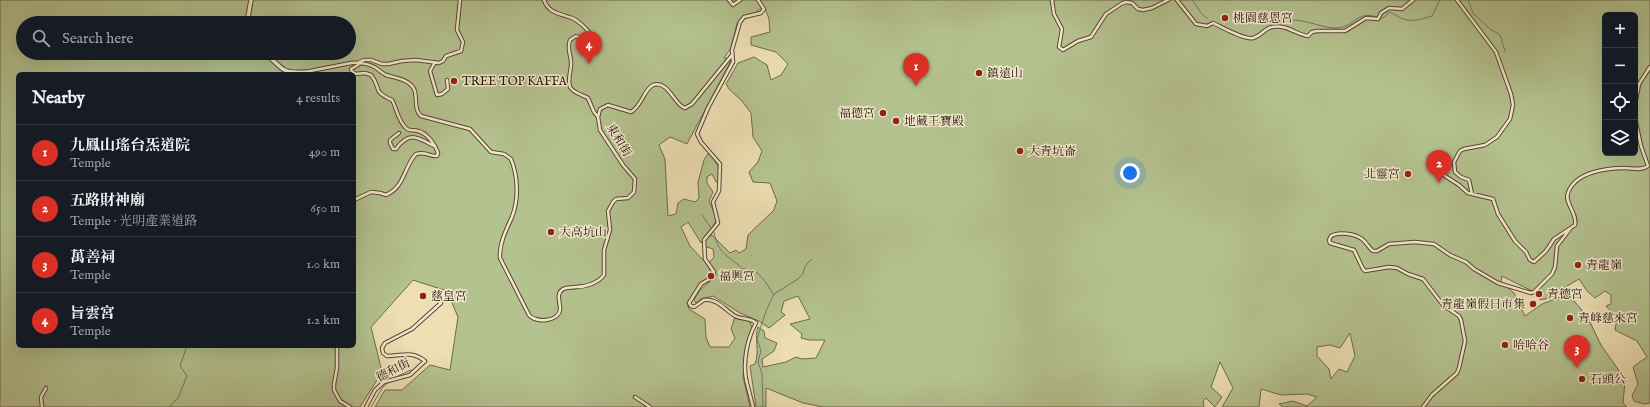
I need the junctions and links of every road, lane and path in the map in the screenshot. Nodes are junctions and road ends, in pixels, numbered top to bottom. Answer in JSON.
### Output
{"nodes":[{"id":1,"x":251,"y":0,"type":"edge"},
{"id":2,"x":460,"y":0,"type":"edge"},
{"id":3,"x":544,"y":0,"type":"edge"},
{"id":4,"x":729,"y":0,"type":"edge"},
{"id":5,"x":740,"y":0,"type":"edge"},
{"id":6,"x":758,"y":0,"type":"edge"},
{"id":7,"x":1052,"y":0,"type":"edge"},
{"id":8,"x":1168,"y":0,"type":"edge"},
{"id":9,"x":1177,"y":0,"type":"edge"},
{"id":10,"x":1413,"y":0,"type":"edge"},
{"id":11,"x":1457,"y":0,"type":"edge"},
{"id":12,"x":248,"y":16,"type":"edge"},
{"id":13,"x":732,"y":55,"type":"junction"},
{"id":14,"x":272,"y":60,"type":"edge"},
{"id":15,"x":358,"y":62,"type":"junction"},
{"id":16,"x":435,"y":62,"type":"junction"},
{"id":17,"x":1650,"y":67,"type":"edge"},
{"id":18,"x":288,"y":72,"type":"edge"},
{"id":19,"x":305,"y":72,"type":"edge"},
{"id":20,"x":352,"y":72,"type":"edge"},
{"id":21,"x":356,"y":74,"type":"edge"},
{"id":22,"x":447,"y":80,"type":"dead end"},
{"id":23,"x":1638,"y":84,"type":"edge"},
{"id":24,"x":598,"y":117,"type":"junction"},
{"id":25,"x":1635,"y":120,"type":"edge"},
{"id":26,"x":399,"y":133,"type":"dead end"},
{"id":27,"x":435,"y":147,"type":"junction"},
{"id":28,"x":1438,"y":168,"type":"dead end"},
{"id":29,"x":1472,"y":194,"type":"junction"},
{"id":30,"x":356,"y":199,"type":"edge"},
{"id":31,"x":1570,"y":229,"type":"junction"},
{"id":32,"x":438,"y":300,"type":"dead end"},
{"id":33,"x":337,"y":348,"type":"edge"},
{"id":34,"x":46,"y":388,"type":"dead end"},
{"id":35,"x":635,"y":397,"type":"dead end"},
{"id":36,"x":42,"y":407,"type":"edge"},
{"id":37,"x":350,"y":407,"type":"edge"},
{"id":38,"x":366,"y":407,"type":"edge"},
{"id":39,"x":650,"y":407,"type":"edge"},
{"id":40,"x":753,"y":407,"type":"edge"},
{"id":41,"x":1423,"y":407,"type":"edge"}],
"edges":[{"from":1,"to":12,"type":"street"},
{"from":2,"to":16,"type":"street"},
{"from":3,"to":24,"type":"street"},
{"from":4,"to":5,"type":"street"},
{"from":6,"to":13,"type":"street"},
{"from":7,"to":8,"type":"street"},
{"from":9,"to":10,"type":"street"},
{"from":11,"to":29,"type":"street"},
{"from":13,"to":24,"type":"street","name":"東和街"},
{"from":13,"to":40,"type":"street"},
{"from":14,"to":18,"type":"street"},
{"from":15,"to":16,"type":"street"},
{"from":15,"to":19,"type":"street"},
{"from":15,"to":20,"type":"street"},
{"from":15,"to":24,"type":"street","name":"東和街"},
{"from":16,"to":22,"type":"street"},
{"from":17,"to":23,"type":"street"},
{"from":21,"to":27,"type":"street"},
{"from":25,"to":31,"type":"street"},
{"from":26,"to":27,"type":"street"},
{"from":27,"to":30,"type":"street"},
{"from":28,"to":29,"type":"street"},
{"from":29,"to":31,"type":"street"},
{"from":31,"to":41,"type":"street"},
{"from":32,"to":38,"type":"street","name":"德和街"},
{"from":33,"to":37,"type":"street"},
{"from":34,"to":36,"type":"street"},
{"from":35,"to":39,"type":"street"}]}
